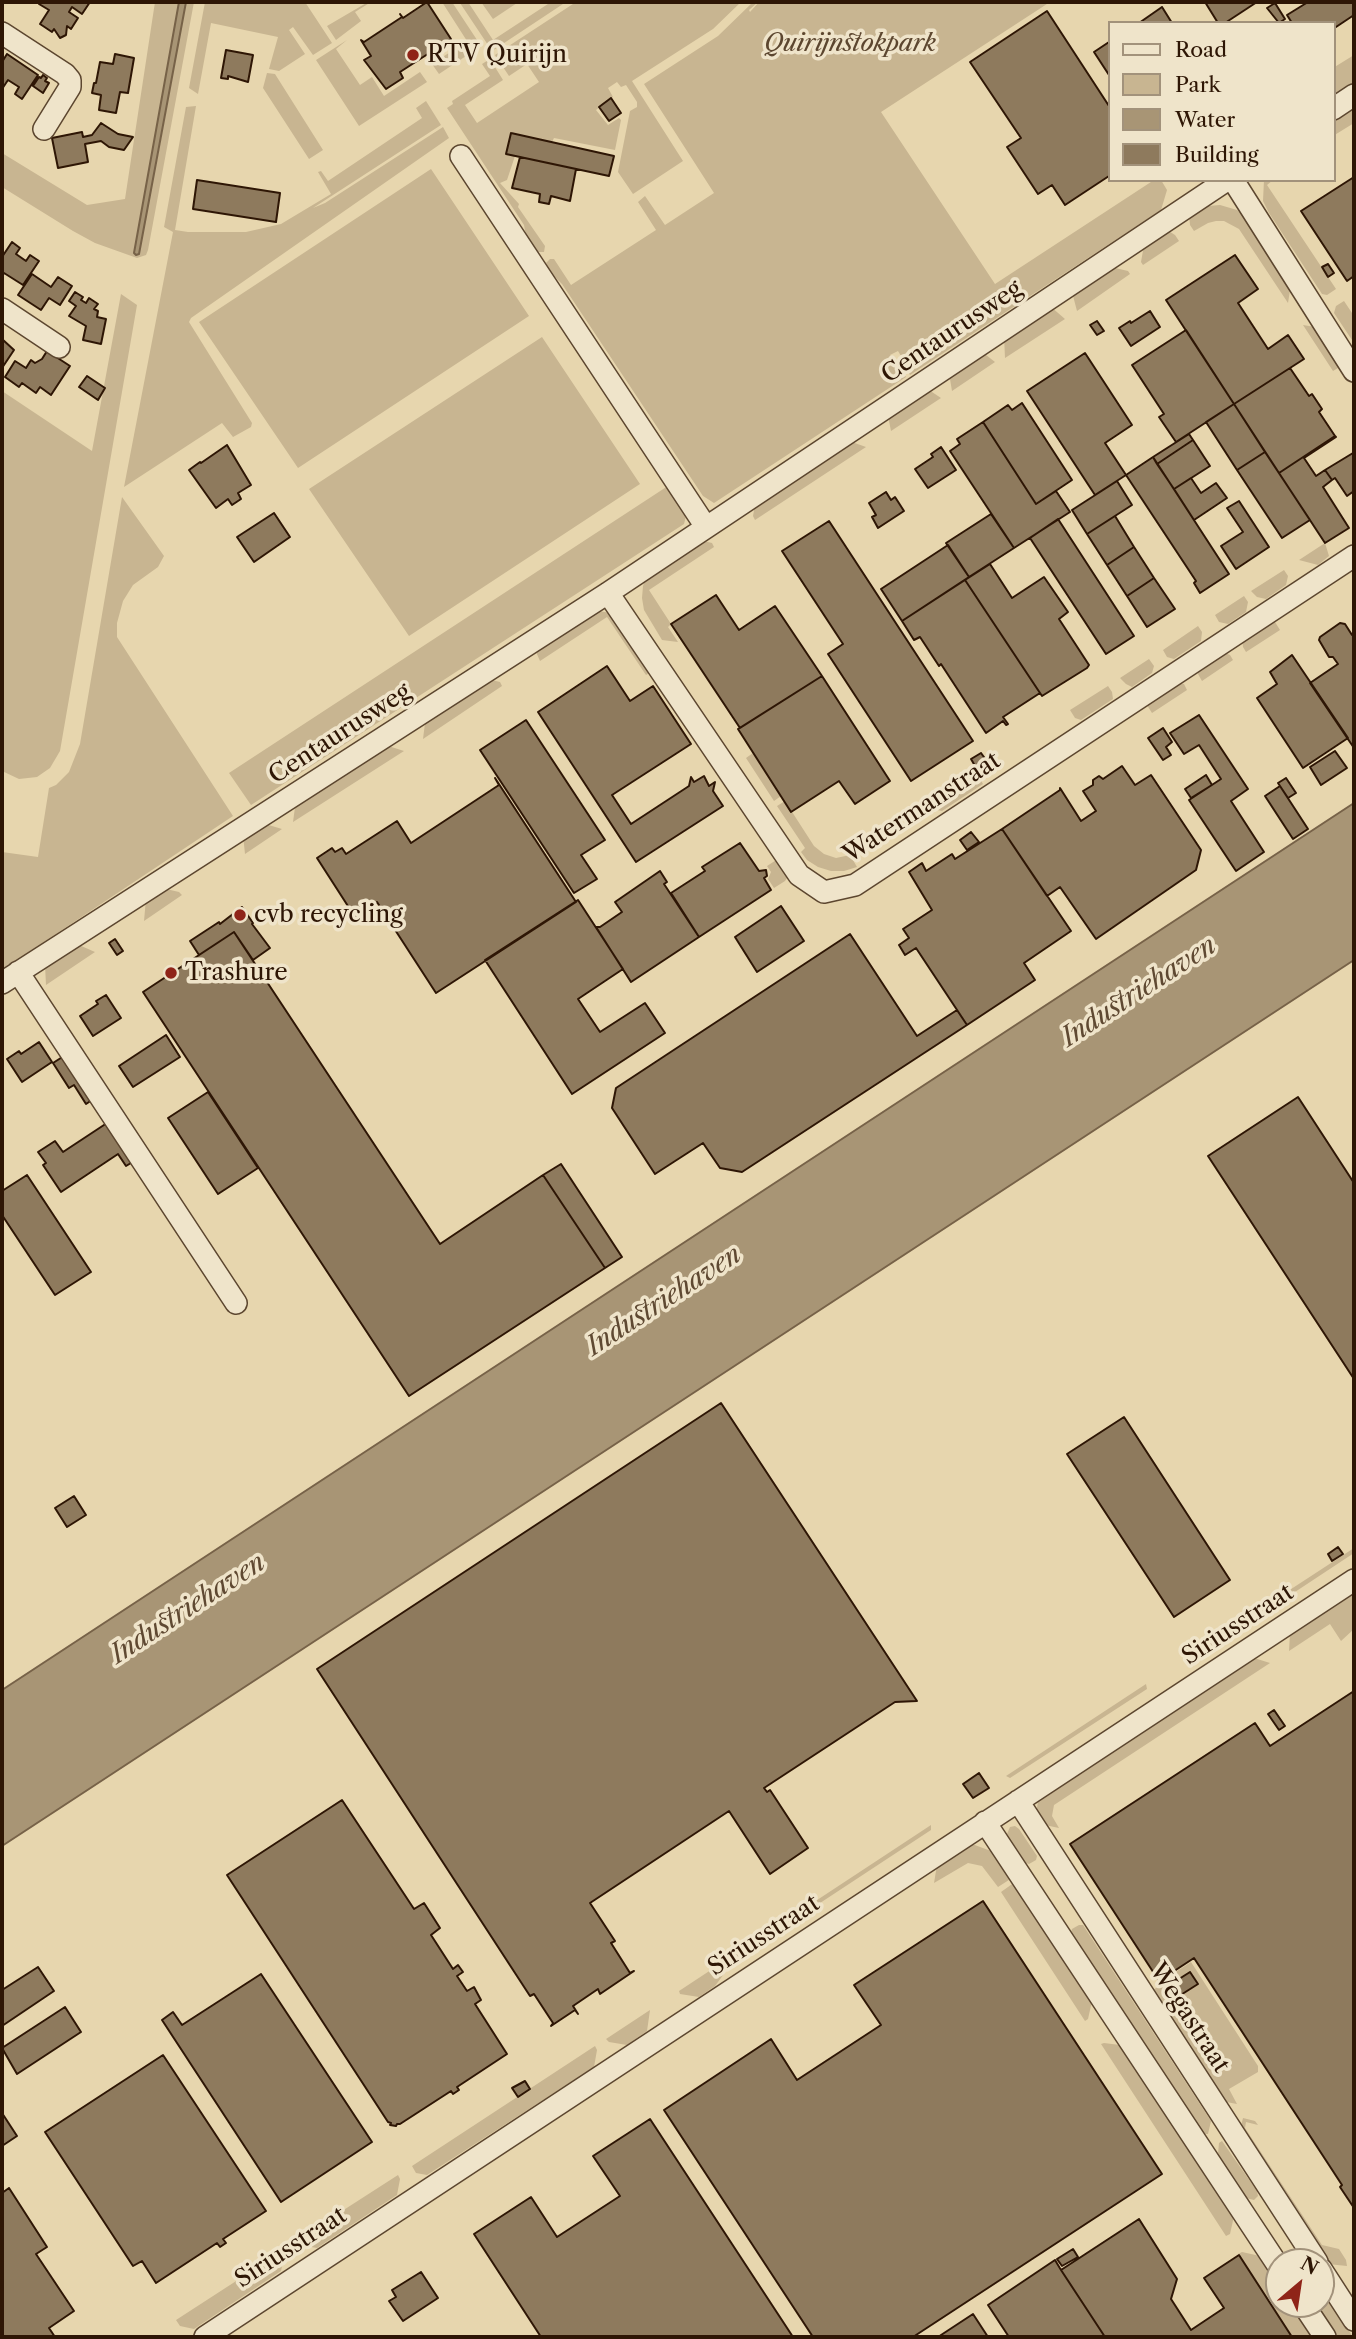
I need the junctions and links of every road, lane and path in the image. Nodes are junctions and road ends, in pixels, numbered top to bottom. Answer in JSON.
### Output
{"nodes":[{"id":1,"x":2,"y":33,"type":"edge"},
{"id":2,"x":1354,"y":95,"type":"edge"},
{"id":3,"x":1335,"y":108,"type":"edge"},
{"id":4,"x":44,"y":129,"type":"dead end"},
{"id":5,"x":461,"y":156,"type":"dead end"},
{"id":6,"x":1224,"y":182,"type":"edge"},
{"id":7,"x":1234,"y":182,"type":"edge"},
{"id":8,"x":2,"y":309,"type":"edge"},
{"id":9,"x":60,"y":347,"type":"dead end"},
{"id":10,"x":1354,"y":371,"type":"edge"},
{"id":11,"x":706,"y":527,"type":"junction"},
{"id":12,"x":1354,"y":556,"type":"edge"},
{"id":13,"x":608,"y":593,"type":"junction"},
{"id":14,"x":10,"y":977,"type":"edge"},
{"id":15,"x":236,"y":1303,"type":"dead end"},
{"id":16,"x":1354,"y":1580,"type":"edge"},
{"id":17,"x":1018,"y":1801,"type":"junction"},
{"id":18,"x":985,"y":1822,"type":"junction"},
{"id":19,"x":1062,"y":1870,"type":"junction"},
{"id":20,"x":1032,"y":1892,"type":"junction"},
{"id":21,"x":1266,"y":2248,"type":"edge"},
{"id":22,"x":1308,"y":2248,"type":"edge"},
{"id":23,"x":1335,"y":2291,"type":"edge"},
{"id":24,"x":1312,"y":2318,"type":"edge"},
{"id":25,"x":1354,"y":2320,"type":"edge"},
{"id":26,"x":205,"y":2337,"type":"edge"},
{"id":27,"x":1325,"y":2337,"type":"edge"}],
"edges":[{"from":1,"to":4,"type":"street"},
{"from":2,"to":3,"type":"street"},
{"from":5,"to":11,"type":"street"},
{"from":6,"to":11,"type":"street","name":"Centaurusweg"},
{"from":7,"to":10,"type":"street"},
{"from":8,"to":9,"type":"street"},
{"from":11,"to":13,"type":"street","name":"Centaurusweg"},
{"from":12,"to":13,"type":"street","name":"Watermanstraat"},
{"from":13,"to":14,"type":"street","name":"Centaurusweg"},
{"from":14,"to":15,"type":"street"},
{"from":16,"to":17,"type":"street","name":"Siriusstraat"},
{"from":17,"to":18,"type":"street","name":"Siriusstraat"},
{"from":17,"to":19,"type":"street","name":"Wegastraat"},
{"from":18,"to":20,"type":"street"},
{"from":18,"to":26,"type":"street","name":"Siriusstraat"},
{"from":19,"to":20,"type":"street"},
{"from":19,"to":22,"type":"street","name":"Wegastraat"},
{"from":20,"to":21,"type":"street"},
{"from":23,"to":25,"type":"street"},
{"from":24,"to":27,"type":"street"}]}
